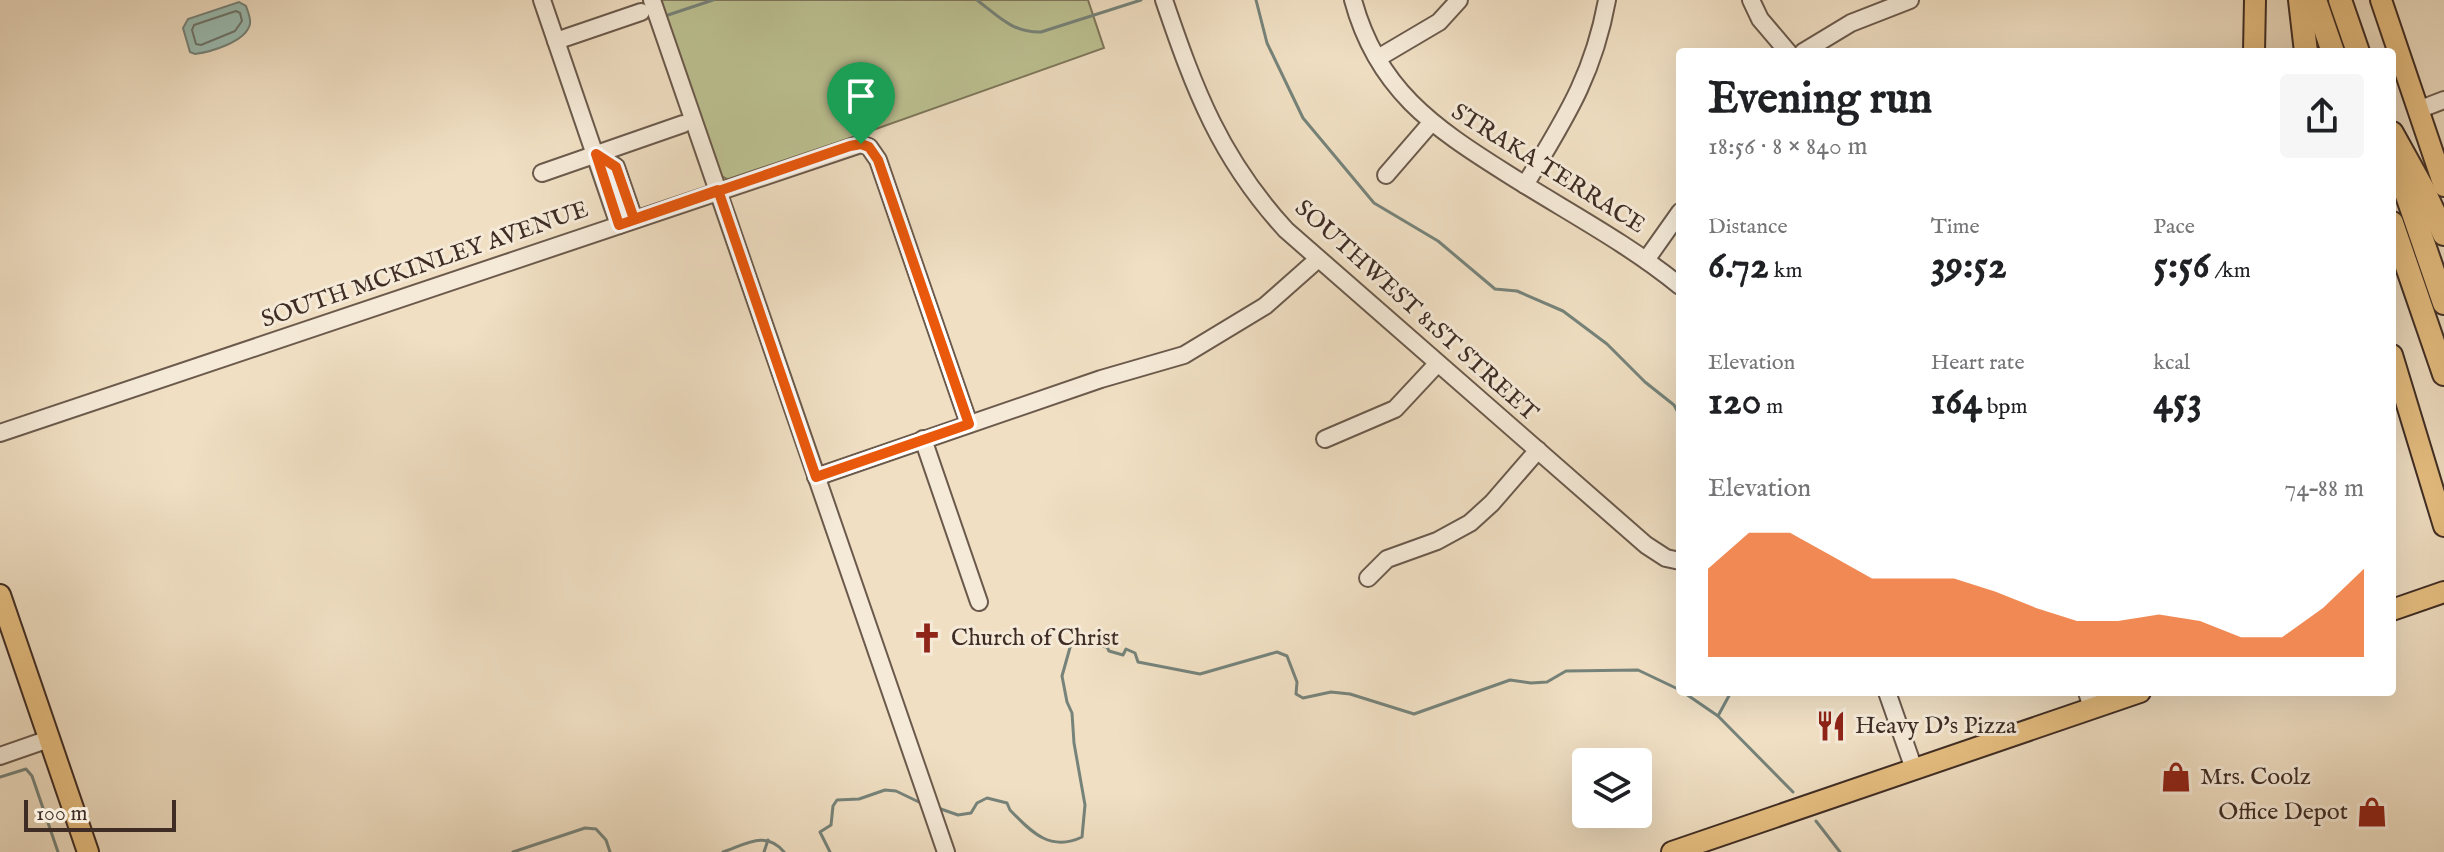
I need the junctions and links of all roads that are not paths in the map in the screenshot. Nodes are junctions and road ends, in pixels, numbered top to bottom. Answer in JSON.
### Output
{"nodes":[{"id":1,"x":542,"y":0,"type":"edge"},
{"id":2,"x":1164,"y":0,"type":"edge"},
{"id":3,"x":1353,"y":0,"type":"edge"},
{"id":4,"x":1459,"y":0,"type":"edge"},
{"id":5,"x":1607,"y":0,"type":"edge"},
{"id":6,"x":1751,"y":0,"type":"edge"},
{"id":7,"x":2255,"y":0,"type":"edge"},
{"id":8,"x":2300,"y":0,"type":"edge"},
{"id":9,"x":2315,"y":0,"type":"edge"},
{"id":10,"x":2340,"y":0,"type":"edge"},
{"id":11,"x":2381,"y":0,"type":"edge"},
{"id":12,"x":1902,"y":1,"type":"edge"},
{"id":13,"x":646,"y":6,"type":"edge"},
{"id":14,"x":556,"y":41,"type":"junction"},
{"id":15,"x":1785,"y":48,"type":"edge"},
{"id":16,"x":1810,"y":48,"type":"edge"},
{"id":17,"x":2254,"y":48,"type":"edge"},
{"id":18,"x":2306,"y":48,"type":"edge"},
{"id":19,"x":2332,"y":48,"type":"edge"},
{"id":20,"x":2357,"y":48,"type":"edge"},
{"id":21,"x":1378,"y":58,"type":"junction"},
{"id":22,"x":2444,"y":100,"type":"edge"},
{"id":23,"x":2418,"y":110,"type":"junction"},
{"id":24,"x":1431,"y":123,"type":"junction"},
{"id":25,"x":683,"y":124,"type":"dead end"},
{"id":26,"x":2396,"y":141,"type":"edge"},
{"id":27,"x":596,"y":154,"type":"junction"},
{"id":28,"x":2396,"y":164,"type":"edge"},
{"id":29,"x":542,"y":173,"type":"dead end"},
{"id":30,"x":1386,"y":175,"type":"dead end"},
{"id":31,"x":1525,"y":185,"type":"junction"},
{"id":32,"x":2444,"y":186,"type":"edge"},
{"id":33,"x":718,"y":190,"type":"junction"},
{"id":34,"x":1676,"y":218,"type":"edge"},
{"id":35,"x":626,"y":222,"type":"junction"},
{"id":36,"x":2444,"y":234,"type":"edge"},
{"id":37,"x":2396,"y":235,"type":"edge"},
{"id":38,"x":1317,"y":260,"type":"junction"},
{"id":39,"x":1646,"y":260,"type":"junction"},
{"id":40,"x":1676,"y":283,"type":"edge"},
{"id":41,"x":2444,"y":303,"type":"edge"},
{"id":42,"x":1437,"y":364,"type":"junction"},
{"id":43,"x":2396,"y":374,"type":"edge"},
{"id":44,"x":2444,"y":374,"type":"edge"},
{"id":45,"x":969,"y":424,"type":"junction"},
{"id":46,"x":0,"y":433,"type":"edge"},
{"id":47,"x":923,"y":439,"type":"junction"},
{"id":48,"x":1325,"y":439,"type":"dead end"},
{"id":49,"x":1538,"y":450,"type":"junction"},
{"id":50,"x":816,"y":477,"type":"junction"},
{"id":51,"x":2444,"y":526,"type":"edge"},
{"id":52,"x":1676,"y":560,"type":"edge"},
{"id":53,"x":1368,"y":578,"type":"dead end"},
{"id":54,"x":2444,"y":592,"type":"edge"},
{"id":55,"x":0,"y":595,"type":"edge"},
{"id":56,"x":979,"y":602,"type":"dead end"},
{"id":57,"x":2396,"y":609,"type":"edge"},
{"id":58,"x":1888,"y":696,"type":"edge"},
{"id":59,"x":2114,"y":696,"type":"edge"},
{"id":60,"x":2089,"y":700,"type":"edge"},
{"id":61,"x":49,"y":739,"type":"junction"},
{"id":62,"x":0,"y":756,"type":"edge"},
{"id":63,"x":1914,"y":769,"type":"junction"},
{"id":64,"x":88,"y":852,"type":"edge"},
{"id":65,"x":946,"y":852,"type":"edge"},
{"id":66,"x":1672,"y":852,"type":"edge"}],
"edges":[{"from":1,"to":14,"type":"street"},
{"from":2,"to":38,"type":"street","name":"SOUTHWEST 81ST STREET"},
{"from":3,"to":21,"type":"street","name":"STRAKA TERRACE"},
{"from":4,"to":21,"type":"street"},
{"from":5,"to":31,"type":"street"},
{"from":6,"to":15,"type":"street"},
{"from":7,"to":17,"type":"main road"},
{"from":8,"to":18,"type":"highway"},
{"from":9,"to":19,"type":"highway"},
{"from":10,"to":20,"type":"highway"},
{"from":11,"to":23,"type":"main road"},
{"from":12,"to":16,"type":"street"},
{"from":13,"to":14,"type":"street"},
{"from":13,"to":33,"type":"street"},
{"from":14,"to":27,"type":"street"},
{"from":21,"to":24,"type":"street","name":"STRAKA TERRACE"},
{"from":22,"to":23,"type":"street"},
{"from":23,"to":32,"type":"main road"},
{"from":24,"to":30,"type":"street"},
{"from":24,"to":31,"type":"street","name":"STRAKA TERRACE"},
{"from":25,"to":27,"type":"street"},
{"from":26,"to":36,"type":"highway"},
{"from":27,"to":29,"type":"street"},
{"from":27,"to":35,"type":"street"},
{"from":28,"to":41,"type":"highway"},
{"from":31,"to":39,"type":"street","name":"STRAKA TERRACE"},
{"from":33,"to":35,"type":"street","name":"SOUTH MCKINLEY AVENUE"},
{"from":33,"to":45,"type":"street","name":"SOUTH MCKINLEY AVENUE"},
{"from":33,"to":50,"type":"street"},
{"from":34,"to":39,"type":"street"},
{"from":35,"to":46,"type":"street","name":"SOUTH MCKINLEY AVENUE"},
{"from":37,"to":44,"type":"highway"},
{"from":38,"to":42,"type":"street","name":"SOUTHWEST 81ST STREET"},
{"from":38,"to":45,"type":"street"},
{"from":39,"to":40,"type":"street","name":"STRAKA TERRACE"},
{"from":42,"to":48,"type":"street"},
{"from":42,"to":49,"type":"street","name":"SOUTHWEST 81ST STREET"},
{"from":43,"to":51,"type":"main road"},
{"from":45,"to":47,"type":"street"},
{"from":47,"to":50,"type":"street"},
{"from":47,"to":56,"type":"street"},
{"from":49,"to":52,"type":"street","name":"SOUTHWEST 81ST STREET"},
{"from":49,"to":53,"type":"street"},
{"from":50,"to":65,"type":"street"},
{"from":54,"to":57,"type":"main road"},
{"from":55,"to":61,"type":"main road"},
{"from":58,"to":63,"type":"street"},
{"from":59,"to":60,"type":"main road"},
{"from":60,"to":63,"type":"main road"},
{"from":61,"to":62,"type":"street"},
{"from":61,"to":64,"type":"main road"},
{"from":63,"to":66,"type":"main road"}]}
